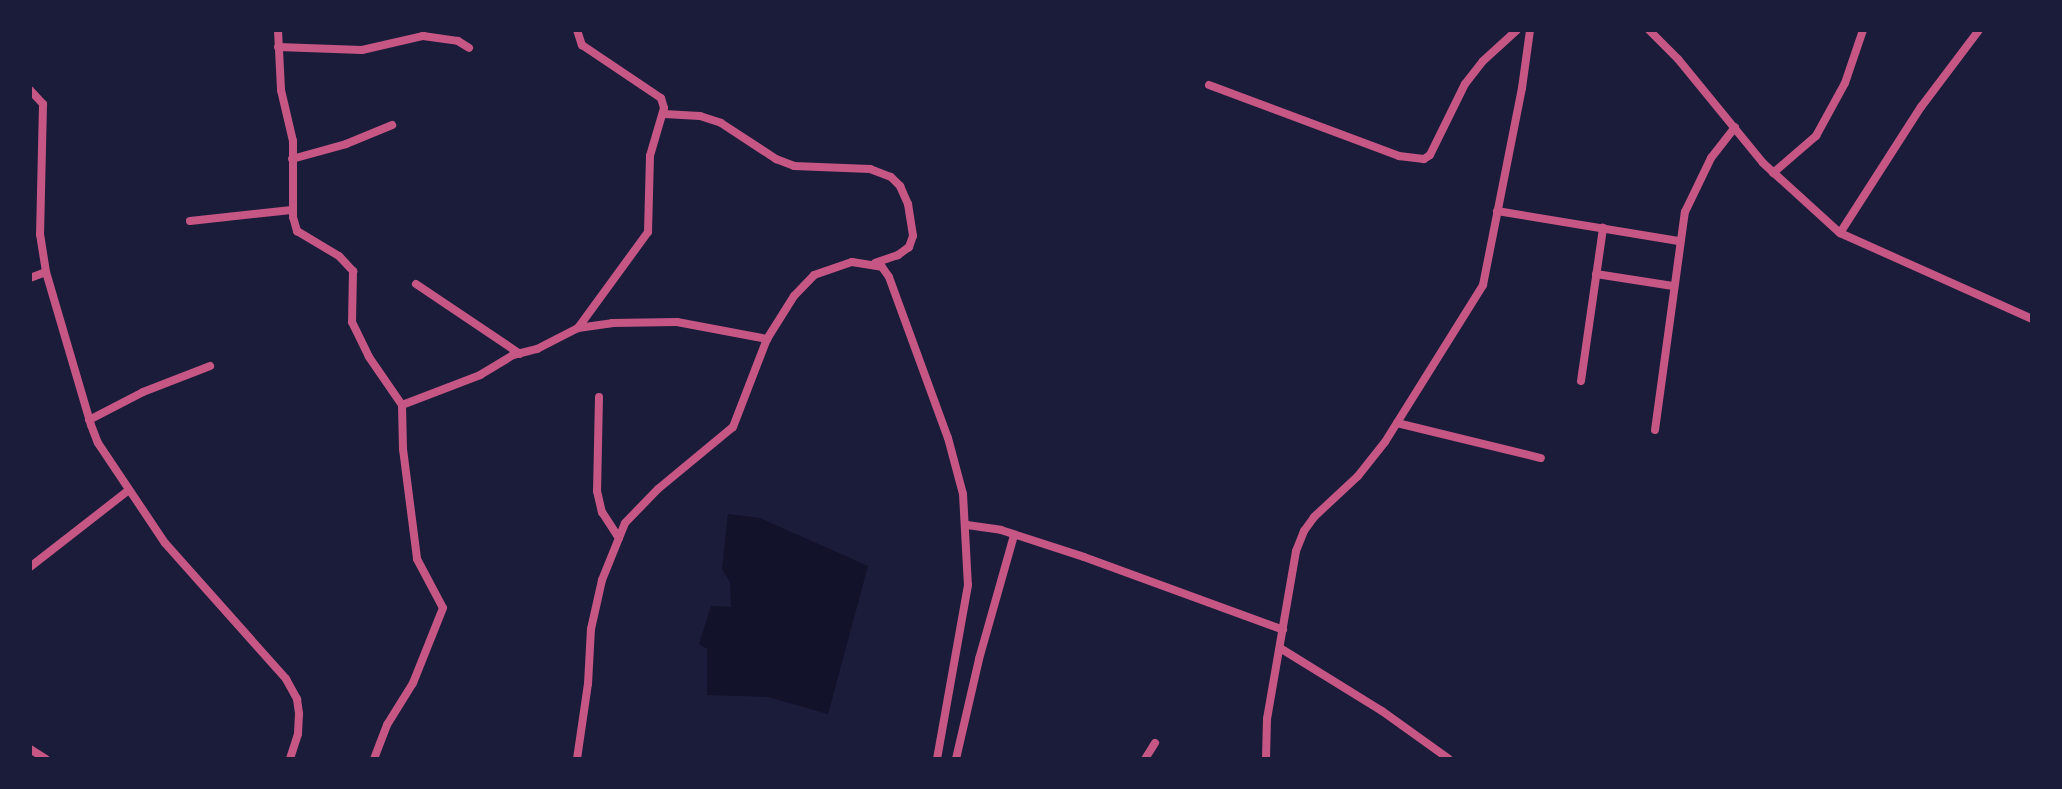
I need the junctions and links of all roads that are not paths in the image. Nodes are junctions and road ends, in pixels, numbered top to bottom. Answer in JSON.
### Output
{"nodes":[{"id":1,"x":278,"y":30,"type":"edge"},
{"id":2,"x":577,"y":30,"type":"edge"},
{"id":3,"x":1517,"y":30,"type":"edge"},
{"id":4,"x":1530,"y":30,"type":"edge"},
{"id":5,"x":1649,"y":30,"type":"edge"},
{"id":6,"x":1863,"y":30,"type":"edge"},
{"id":7,"x":1979,"y":30,"type":"edge"},
{"id":8,"x":278,"y":47,"type":"junction"},
{"id":9,"x":469,"y":48,"type":"dead end"},
{"id":10,"x":1209,"y":85,"type":"dead end"},
{"id":11,"x":30,"y":90,"type":"edge"},
{"id":12,"x":664,"y":114,"type":"junction"},
{"id":13,"x":392,"y":125,"type":"dead end"},
{"id":14,"x":1735,"y":127,"type":"junction"},
{"id":15,"x":292,"y":159,"type":"junction"},
{"id":16,"x":1773,"y":173,"type":"junction"},
{"id":17,"x":291,"y":210,"type":"junction"},
{"id":18,"x":1497,"y":211,"type":"junction"},
{"id":19,"x":190,"y":221,"type":"dead end"},
{"id":20,"x":1603,"y":228,"type":"junction"},
{"id":21,"x":1840,"y":233,"type":"junction"},
{"id":22,"x":1679,"y":241,"type":"junction"},
{"id":23,"x":874,"y":264,"type":"junction"},
{"id":24,"x":46,"y":272,"type":"junction"},
{"id":25,"x":1596,"y":274,"type":"junction"},
{"id":26,"x":30,"y":278,"type":"edge"},
{"id":27,"x":416,"y":284,"type":"dead end"},
{"id":28,"x":1673,"y":286,"type":"junction"},
{"id":29,"x":2032,"y":319,"type":"edge"},
{"id":30,"x":578,"y":328,"type":"junction"},
{"id":31,"x":767,"y":339,"type":"junction"},
{"id":32,"x":520,"y":354,"type":"junction"},
{"id":33,"x":210,"y":366,"type":"dead end"},
{"id":34,"x":1581,"y":381,"type":"dead end"},
{"id":35,"x":599,"y":397,"type":"dead end"},
{"id":36,"x":402,"y":405,"type":"junction"},
{"id":37,"x":89,"y":420,"type":"junction"},
{"id":38,"x":1397,"y":423,"type":"junction"},
{"id":39,"x":1655,"y":430,"type":"dead end"},
{"id":40,"x":1541,"y":458,"type":"dead end"},
{"id":41,"x":129,"y":490,"type":"junction"},
{"id":42,"x":970,"y":526,"type":"junction"},
{"id":43,"x":1014,"y":535,"type":"junction"},
{"id":44,"x":619,"y":538,"type":"junction"},
{"id":45,"x":30,"y":567,"type":"edge"},
{"id":46,"x":1283,"y":630,"type":"junction"},
{"id":47,"x":1280,"y":648,"type":"junction"},
{"id":48,"x":1155,"y":743,"type":"dead end"},
{"id":49,"x":30,"y":749,"type":"edge"},
{"id":50,"x":46,"y":759,"type":"edge"},
{"id":51,"x":290,"y":759,"type":"edge"},
{"id":52,"x":374,"y":759,"type":"edge"},
{"id":53,"x":577,"y":759,"type":"edge"},
{"id":54,"x":937,"y":759,"type":"edge"},
{"id":55,"x":956,"y":759,"type":"edge"},
{"id":56,"x":1145,"y":759,"type":"edge"},
{"id":57,"x":1266,"y":759,"type":"edge"},
{"id":58,"x":1449,"y":759,"type":"edge"}],
"edges":[{"from":1,"to":8,"type":"street"},
{"from":2,"to":12,"type":"street"},
{"from":3,"to":10,"type":"street"},
{"from":4,"to":18,"type":"street"},
{"from":5,"to":14,"type":"street"},
{"from":6,"to":16,"type":"street"},
{"from":7,"to":21,"type":"street"},
{"from":8,"to":9,"type":"street"},
{"from":8,"to":15,"type":"street"},
{"from":11,"to":24,"type":"street"},
{"from":12,"to":23,"type":"street"},
{"from":12,"to":30,"type":"street"},
{"from":13,"to":15,"type":"street"},
{"from":14,"to":16,"type":"street"},
{"from":14,"to":22,"type":"street"},
{"from":15,"to":17,"type":"street"},
{"from":16,"to":21,"type":"street"},
{"from":17,"to":19,"type":"street"},
{"from":17,"to":36,"type":"street"},
{"from":18,"to":20,"type":"street"},
{"from":18,"to":38,"type":"street"},
{"from":20,"to":22,"type":"street"},
{"from":20,"to":25,"type":"street"},
{"from":21,"to":29,"type":"street"},
{"from":22,"to":28,"type":"street"},
{"from":23,"to":31,"type":"street"},
{"from":23,"to":42,"type":"street"},
{"from":24,"to":26,"type":"street"},
{"from":24,"to":37,"type":"street"},
{"from":25,"to":28,"type":"street"},
{"from":25,"to":34,"type":"street"},
{"from":27,"to":32,"type":"street"},
{"from":28,"to":39,"type":"street"},
{"from":30,"to":31,"type":"street"},
{"from":30,"to":32,"type":"street"},
{"from":31,"to":44,"type":"street"},
{"from":32,"to":36,"type":"street"},
{"from":33,"to":37,"type":"street"},
{"from":35,"to":44,"type":"street"},
{"from":36,"to":52,"type":"street"},
{"from":37,"to":41,"type":"street"},
{"from":38,"to":40,"type":"street"},
{"from":38,"to":46,"type":"street"},
{"from":41,"to":45,"type":"street"},
{"from":41,"to":51,"type":"street"},
{"from":42,"to":43,"type":"street"},
{"from":42,"to":54,"type":"street"},
{"from":43,"to":46,"type":"street"},
{"from":43,"to":55,"type":"street"},
{"from":44,"to":53,"type":"street"},
{"from":46,"to":47,"type":"street"},
{"from":47,"to":57,"type":"street"},
{"from":47,"to":58,"type":"street"},
{"from":48,"to":56,"type":"street"},
{"from":49,"to":50,"type":"street"}]}
